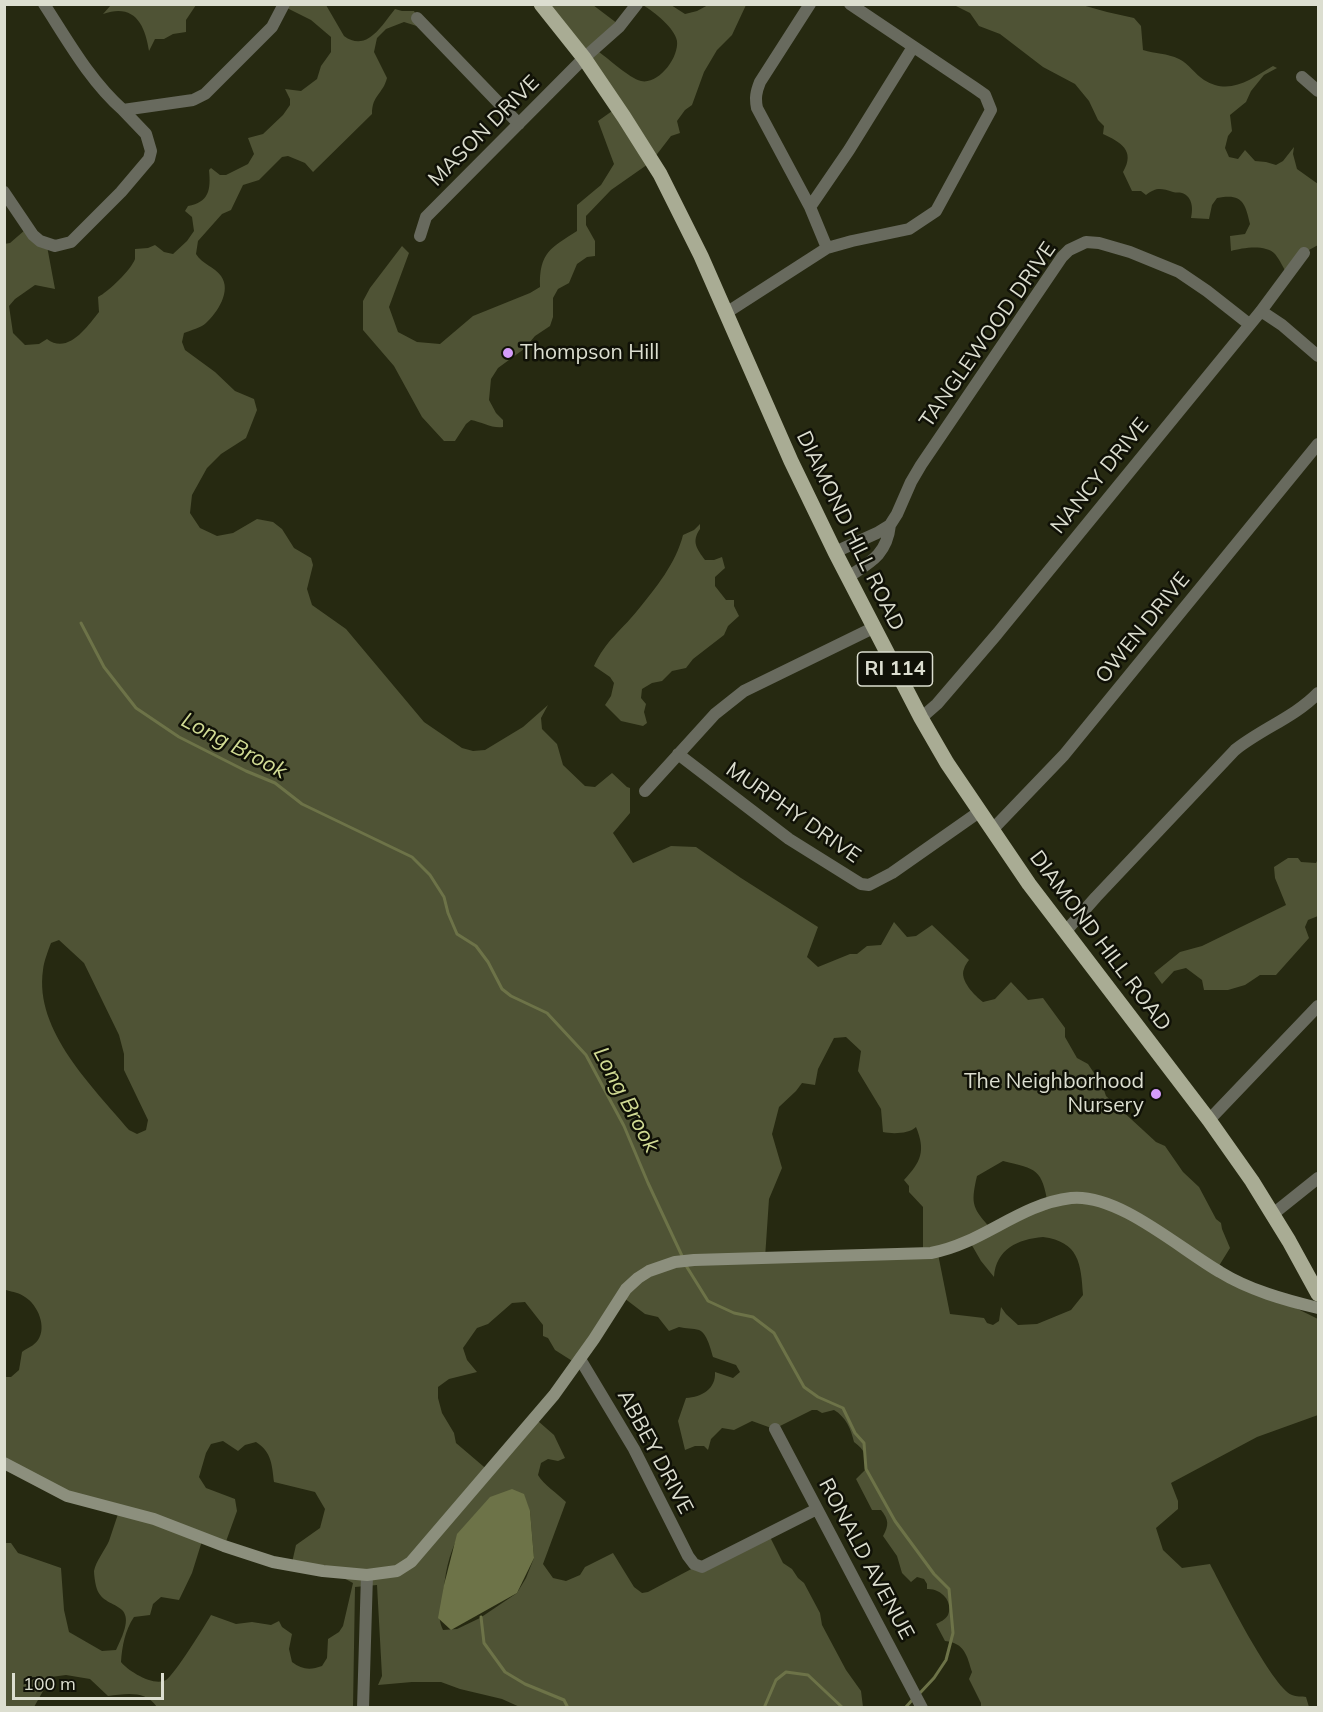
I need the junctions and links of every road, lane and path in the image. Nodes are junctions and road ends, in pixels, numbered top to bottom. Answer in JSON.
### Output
{"nodes":[{"id":1,"x":44,"y":4,"type":"edge"},
{"id":2,"x":284,"y":4,"type":"edge"},
{"id":3,"x":541,"y":4,"type":"edge"},
{"id":4,"x":637,"y":4,"type":"edge"},
{"id":5,"x":810,"y":4,"type":"edge"},
{"id":6,"x":850,"y":4,"type":"edge"},
{"id":7,"x":417,"y":18,"type":"dead end"},
{"id":8,"x":914,"y":47,"type":"junction"},
{"id":9,"x":584,"y":58,"type":"junction"},
{"id":10,"x":1302,"y":77,"type":"dead end"},
{"id":11,"x":1318,"y":91,"type":"edge"},
{"id":12,"x":123,"y":110,"type":"junction"},
{"id":13,"x":519,"y":124,"type":"junction"},
{"id":14,"x":4,"y":192,"type":"edge"},
{"id":15,"x":810,"y":207,"type":"junction"},
{"id":16,"x":420,"y":236,"type":"dead end"},
{"id":17,"x":827,"y":248,"type":"junction"},
{"id":18,"x":1304,"y":254,"type":"dead end"},
{"id":19,"x":1261,"y":311,"type":"junction"},
{"id":20,"x":726,"y":313,"type":"junction"},
{"id":21,"x":1249,"y":324,"type":"junction"},
{"id":22,"x":1318,"y":356,"type":"edge"},
{"id":23,"x":1318,"y":444,"type":"edge"},
{"id":24,"x":890,"y":525,"type":"junction"},
{"id":25,"x":835,"y":552,"type":"junction"},
{"id":26,"x":848,"y":577,"type":"junction"},
{"id":27,"x":873,"y":628,"type":"junction"},
{"id":28,"x":1318,"y":693,"type":"edge"},
{"id":29,"x":921,"y":718,"type":"junction"},
{"id":30,"x":678,"y":754,"type":"junction"},
{"id":31,"x":645,"y":791,"type":"dead end"},
{"id":32,"x":979,"y":812,"type":"junction"},
{"id":33,"x":992,"y":830,"type":"junction"},
{"id":34,"x":1065,"y":932,"type":"junction"},
{"id":35,"x":1318,"y":1006,"type":"edge"},
{"id":36,"x":1209,"y":1120,"type":"junction"},
{"id":37,"x":1318,"y":1178,"type":"edge"},
{"id":38,"x":1273,"y":1214,"type":"junction"},
{"id":39,"x":1318,"y":1294,"type":"edge"},
{"id":40,"x":1318,"y":1308,"type":"edge"},
{"id":41,"x":580,"y":1359,"type":"junction"},
{"id":42,"x":775,"y":1429,"type":"dead end"},
{"id":43,"x":4,"y":1463,"type":"edge"},
{"id":44,"x":817,"y":1509,"type":"junction"},
{"id":45,"x":367,"y":1575,"type":"junction"},
{"id":46,"x":363,"y":1707,"type":"edge"},
{"id":47,"x":922,"y":1707,"type":"edge"}],
"edges":[{"from":1,"to":12,"type":"street"},
{"from":2,"to":12,"type":"street"},
{"from":3,"to":9,"type":"main road","name":"DIAMOND HILL ROAD","number":"RI 114"},
{"from":4,"to":9,"type":"street","name":"MASON DRIVE"},
{"from":5,"to":15,"type":"street"},
{"from":6,"to":8,"type":"street"},
{"from":7,"to":13,"type":"street"},
{"from":8,"to":15,"type":"street"},
{"from":8,"to":17,"type":"street"},
{"from":9,"to":13,"type":"street","name":"MASON DRIVE"},
{"from":9,"to":20,"type":"main road","name":"DIAMOND HILL ROAD","number":"RI 114"},
{"from":10,"to":11,"type":"street"},
{"from":12,"to":14,"type":"street"},
{"from":13,"to":16,"type":"street","name":"MASON DRIVE"},
{"from":15,"to":17,"type":"street"},
{"from":17,"to":20,"type":"street"},
{"from":18,"to":19,"type":"street","name":"NANCY DRIVE"},
{"from":19,"to":21,"type":"street","name":"NANCY DRIVE"},
{"from":19,"to":22,"type":"street"},
{"from":20,"to":25,"type":"main road","name":"DIAMOND HILL ROAD","number":"RI 114"},
{"from":21,"to":24,"type":"street","name":"TANGLEWOOD DRIVE"},
{"from":21,"to":29,"type":"street","name":"NANCY DRIVE"},
{"from":23,"to":33,"type":"street","name":"OWEN DRIVE"},
{"from":24,"to":25,"type":"street"},
{"from":24,"to":26,"type":"street","name":"TANGLEWOOD DRIVE"},
{"from":25,"to":26,"type":"main road","name":"DIAMOND HILL ROAD","number":"RI 114"},
{"from":26,"to":27,"type":"main road","name":"DIAMOND HILL ROAD","number":"RI 114"},
{"from":27,"to":29,"type":"main road","name":"DIAMOND HILL ROAD","number":"RI 114"},
{"from":27,"to":30,"type":"street"},
{"from":28,"to":34,"type":"street"},
{"from":29,"to":32,"type":"main road","name":"DIAMOND HILL ROAD","number":"RI 114"},
{"from":30,"to":31,"type":"street"},
{"from":30,"to":32,"type":"street","name":"MURPHY DRIVE"},
{"from":32,"to":33,"type":"main road","name":"DIAMOND HILL ROAD","number":"RI 114"},
{"from":33,"to":34,"type":"main road","name":"DIAMOND HILL ROAD","number":"RI 114"},
{"from":34,"to":36,"type":"main road","name":"DIAMOND HILL ROAD","number":"RI 114"},
{"from":35,"to":36,"type":"street"},
{"from":36,"to":38,"type":"main road","name":"DIAMOND HILL ROAD","number":"RI 114"},
{"from":37,"to":38,"type":"street"},
{"from":38,"to":39,"type":"main road","name":"DIAMOND HILL ROAD","number":"RI 114"},
{"from":40,"to":41,"type":"street"},
{"from":41,"to":44,"type":"street","name":"ABBEY DRIVE"},
{"from":41,"to":45,"type":"street"},
{"from":42,"to":44,"type":"street","name":"RONALD AVENUE"},
{"from":43,"to":45,"type":"street"},
{"from":44,"to":47,"type":"street","name":"RONALD AVENUE"},
{"from":45,"to":46,"type":"street"}]}
